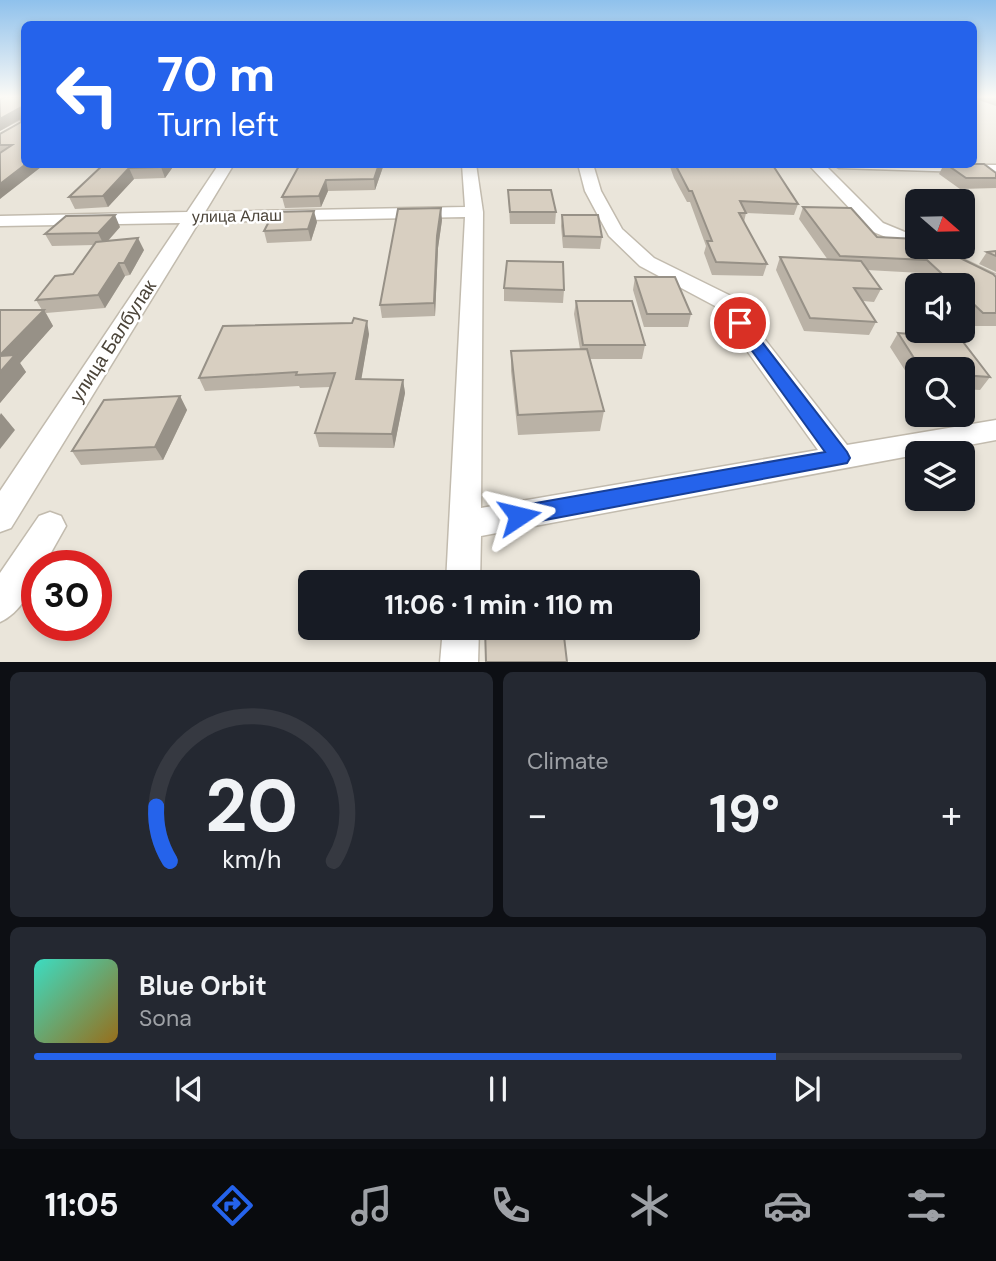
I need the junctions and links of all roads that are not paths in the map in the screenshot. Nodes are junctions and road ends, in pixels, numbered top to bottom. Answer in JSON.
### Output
{"nodes":[{"id":1,"x":224,"y":168,"type":"edge"},
{"id":2,"x":469,"y":168,"type":"edge"},
{"id":3,"x":586,"y":168,"type":"edge"},
{"id":4,"x":819,"y":168,"type":"edge"},
{"id":5,"x":965,"y":168,"type":"edge"},
{"id":6,"x":996,"y":169,"type":"edge"},
{"id":7,"x":474,"y":212,"type":"junction"},
{"id":8,"x":192,"y":217,"type":"junction"},
{"id":9,"x":0,"y":221,"type":"edge"},
{"id":10,"x":905,"y":239,"type":"edge"},
{"id":11,"x":947,"y":259,"type":"edge"},
{"id":12,"x":996,"y":283,"type":"edge"},
{"id":13,"x":996,"y":430,"type":"edge"},
{"id":14,"x":840,"y":458,"type":"junction"},
{"id":15,"x":0,"y":517,"type":"edge"},
{"id":16,"x":465,"y":525,"type":"junction"},
{"id":17,"x":51,"y":526,"type":"dead end"},
{"id":18,"x":463,"y":570,"type":"edge"},
{"id":19,"x":0,"y":604,"type":"edge"},
{"id":20,"x":460,"y":640,"type":"edge"},
{"id":21,"x":459,"y":662,"type":"edge"}],
"edges":[{"from":1,"to":8,"type":"street","name":"улица Балбулак"},
{"from":2,"to":7,"type":"street"},
{"from":3,"to":14,"type":"street"},
{"from":4,"to":10,"type":"street"},
{"from":5,"to":6,"type":"street"},
{"from":7,"to":8,"type":"street","name":"улица Алаш"},
{"from":7,"to":16,"type":"street"},
{"from":8,"to":9,"type":"street","name":"улица Алаш"},
{"from":8,"to":15,"type":"street","name":"улица Балбулак"},
{"from":11,"to":12,"type":"street"},
{"from":13,"to":14,"type":"street"},
{"from":14,"to":16,"type":"street"},
{"from":16,"to":18,"type":"street"},
{"from":17,"to":19,"type":"street"},
{"from":20,"to":21,"type":"street"}]}
